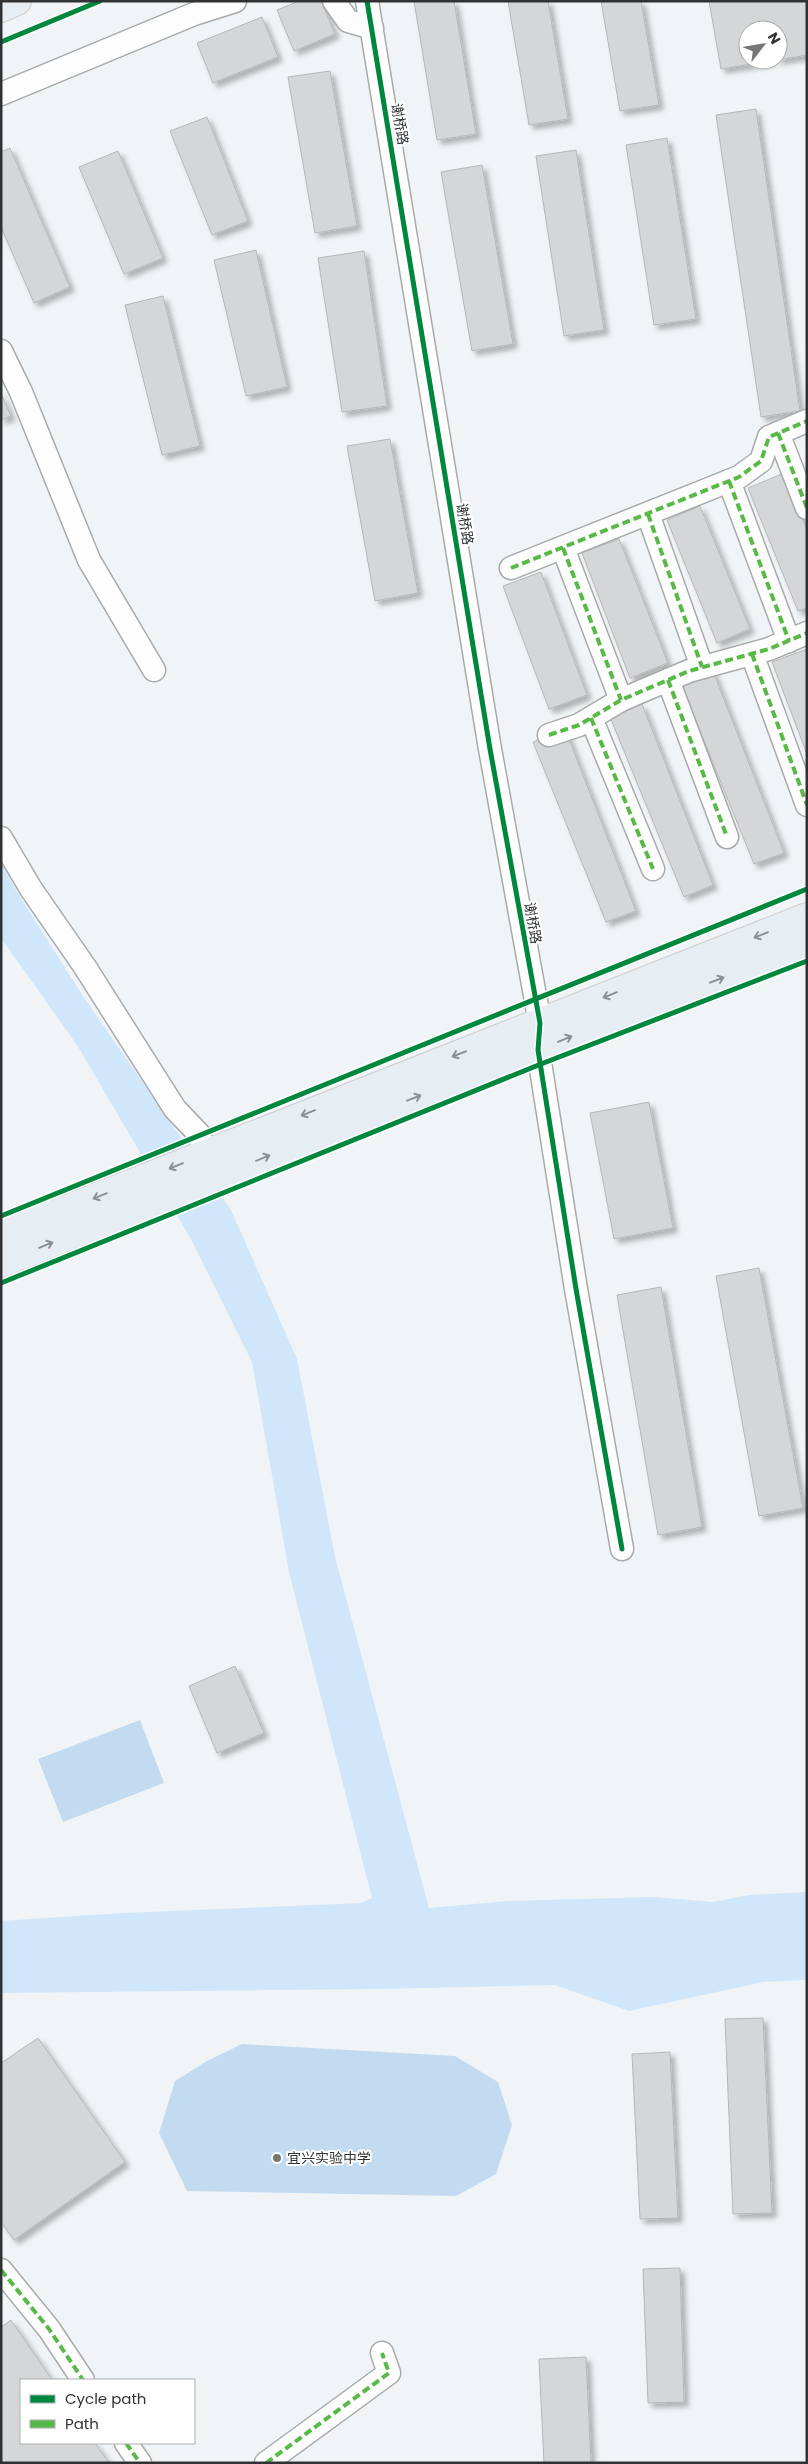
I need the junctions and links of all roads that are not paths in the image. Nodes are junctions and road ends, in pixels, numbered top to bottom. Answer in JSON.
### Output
{"nodes":[{"id":1,"x":17,"y":1,"type":"edge"},
{"id":2,"x":235,"y":1,"type":"edge"},
{"id":3,"x":334,"y":1,"type":"edge"},
{"id":4,"x":367,"y":1,"type":"edge"},
{"id":5,"x":1,"y":8,"type":"edge"},
{"id":6,"x":372,"y":28,"type":"junction"},
{"id":7,"x":1,"y":94,"type":"edge"},
{"id":8,"x":1,"y":351,"type":"edge"},
{"id":9,"x":807,"y":420,"type":"edge"},
{"id":10,"x":778,"y":433,"type":"junction"},
{"id":11,"x":729,"y":482,"type":"junction"},
{"id":12,"x":807,"y":508,"type":"edge"},
{"id":13,"x":648,"y":514,"type":"junction"},
{"id":14,"x":563,"y":548,"type":"junction"},
{"id":15,"x":511,"y":568,"type":"dead end"},
{"id":16,"x":798,"y":637,"type":"edge"},
{"id":17,"x":752,"y":654,"type":"junction"},
{"id":18,"x":702,"y":667,"type":"junction"},
{"id":19,"x":154,"y":670,"type":"dead end"},
{"id":20,"x":668,"y":680,"type":"junction"},
{"id":21,"x":621,"y":700,"type":"junction"},
{"id":22,"x":591,"y":718,"type":"junction"},
{"id":23,"x":549,"y":735,"type":"dead end"},
{"id":24,"x":807,"y":805,"type":"edge"},
{"id":25,"x":727,"y":836,"type":"dead end"},
{"id":26,"x":1,"y":838,"type":"edge"},
{"id":27,"x":653,"y":870,"type":"dead end"},
{"id":28,"x":807,"y":917,"type":"edge"},
{"id":29,"x":807,"y":944,"type":"edge"},
{"id":30,"x":540,"y":1023,"type":"junction"},
{"id":31,"x":538,"y":1050,"type":"junction"},
{"id":32,"x":212,"y":1165,"type":"junction"},
{"id":33,"x":151,"y":1189,"type":"junction"},
{"id":34,"x":1,"y":1235,"type":"edge"},
{"id":35,"x":1,"y":1263,"type":"edge"},
{"id":36,"x":622,"y":1549,"type":"dead end"},
{"id":37,"x":1,"y":2270,"type":"edge"},
{"id":38,"x":382,"y":2353,"type":"dead end"},
{"id":39,"x":83,"y":2379,"type":"edge"},
{"id":40,"x":127,"y":2444,"type":"edge"},
{"id":41,"x":140,"y":2463,"type":"edge"},
{"id":42,"x":266,"y":2463,"type":"edge"}],
"edges":[{"from":1,"to":5,"type":"main road"},
{"from":2,"to":7,"type":"street"},
{"from":3,"to":6,"type":"street"},
{"from":4,"to":6,"type":"street","name":"谢桥路"},
{"from":6,"to":30,"type":"street","name":"谢桥路"},
{"from":8,"to":19,"type":"street"},
{"from":9,"to":10,"type":"street"},
{"from":10,"to":11,"type":"street"},
{"from":10,"to":12,"type":"street"},
{"from":11,"to":13,"type":"street"},
{"from":11,"to":16,"type":"street"},
{"from":13,"to":14,"type":"street"},
{"from":13,"to":18,"type":"street"},
{"from":14,"to":15,"type":"street"},
{"from":14,"to":21,"type":"street"},
{"from":16,"to":17,"type":"street"},
{"from":17,"to":18,"type":"street"},
{"from":17,"to":24,"type":"street"},
{"from":18,"to":20,"type":"street"},
{"from":20,"to":21,"type":"street"},
{"from":20,"to":25,"type":"street"},
{"from":21,"to":22,"type":"street"},
{"from":22,"to":23,"type":"street"},
{"from":22,"to":27,"type":"street"},
{"from":26,"to":32,"type":"street"},
{"from":28,"to":30,"type":"main road","one_way":true},
{"from":31,"to":29,"type":"main road","one_way":true},
{"from":30,"to":31,"type":"street","name":"谢桥路"},
{"from":30,"to":32,"type":"main road","one_way":true},
{"from":32,"to":31,"type":"main road","one_way":true},
{"from":31,"to":36,"type":"street","name":"谢桥路"},
{"from":32,"to":33,"type":"main road"},
{"from":33,"to":34,"type":"main road","one_way":true},
{"from":35,"to":33,"type":"main road","one_way":true},
{"from":37,"to":39,"type":"street"},
{"from":38,"to":42,"type":"street"},
{"from":40,"to":41,"type":"street"}]}
